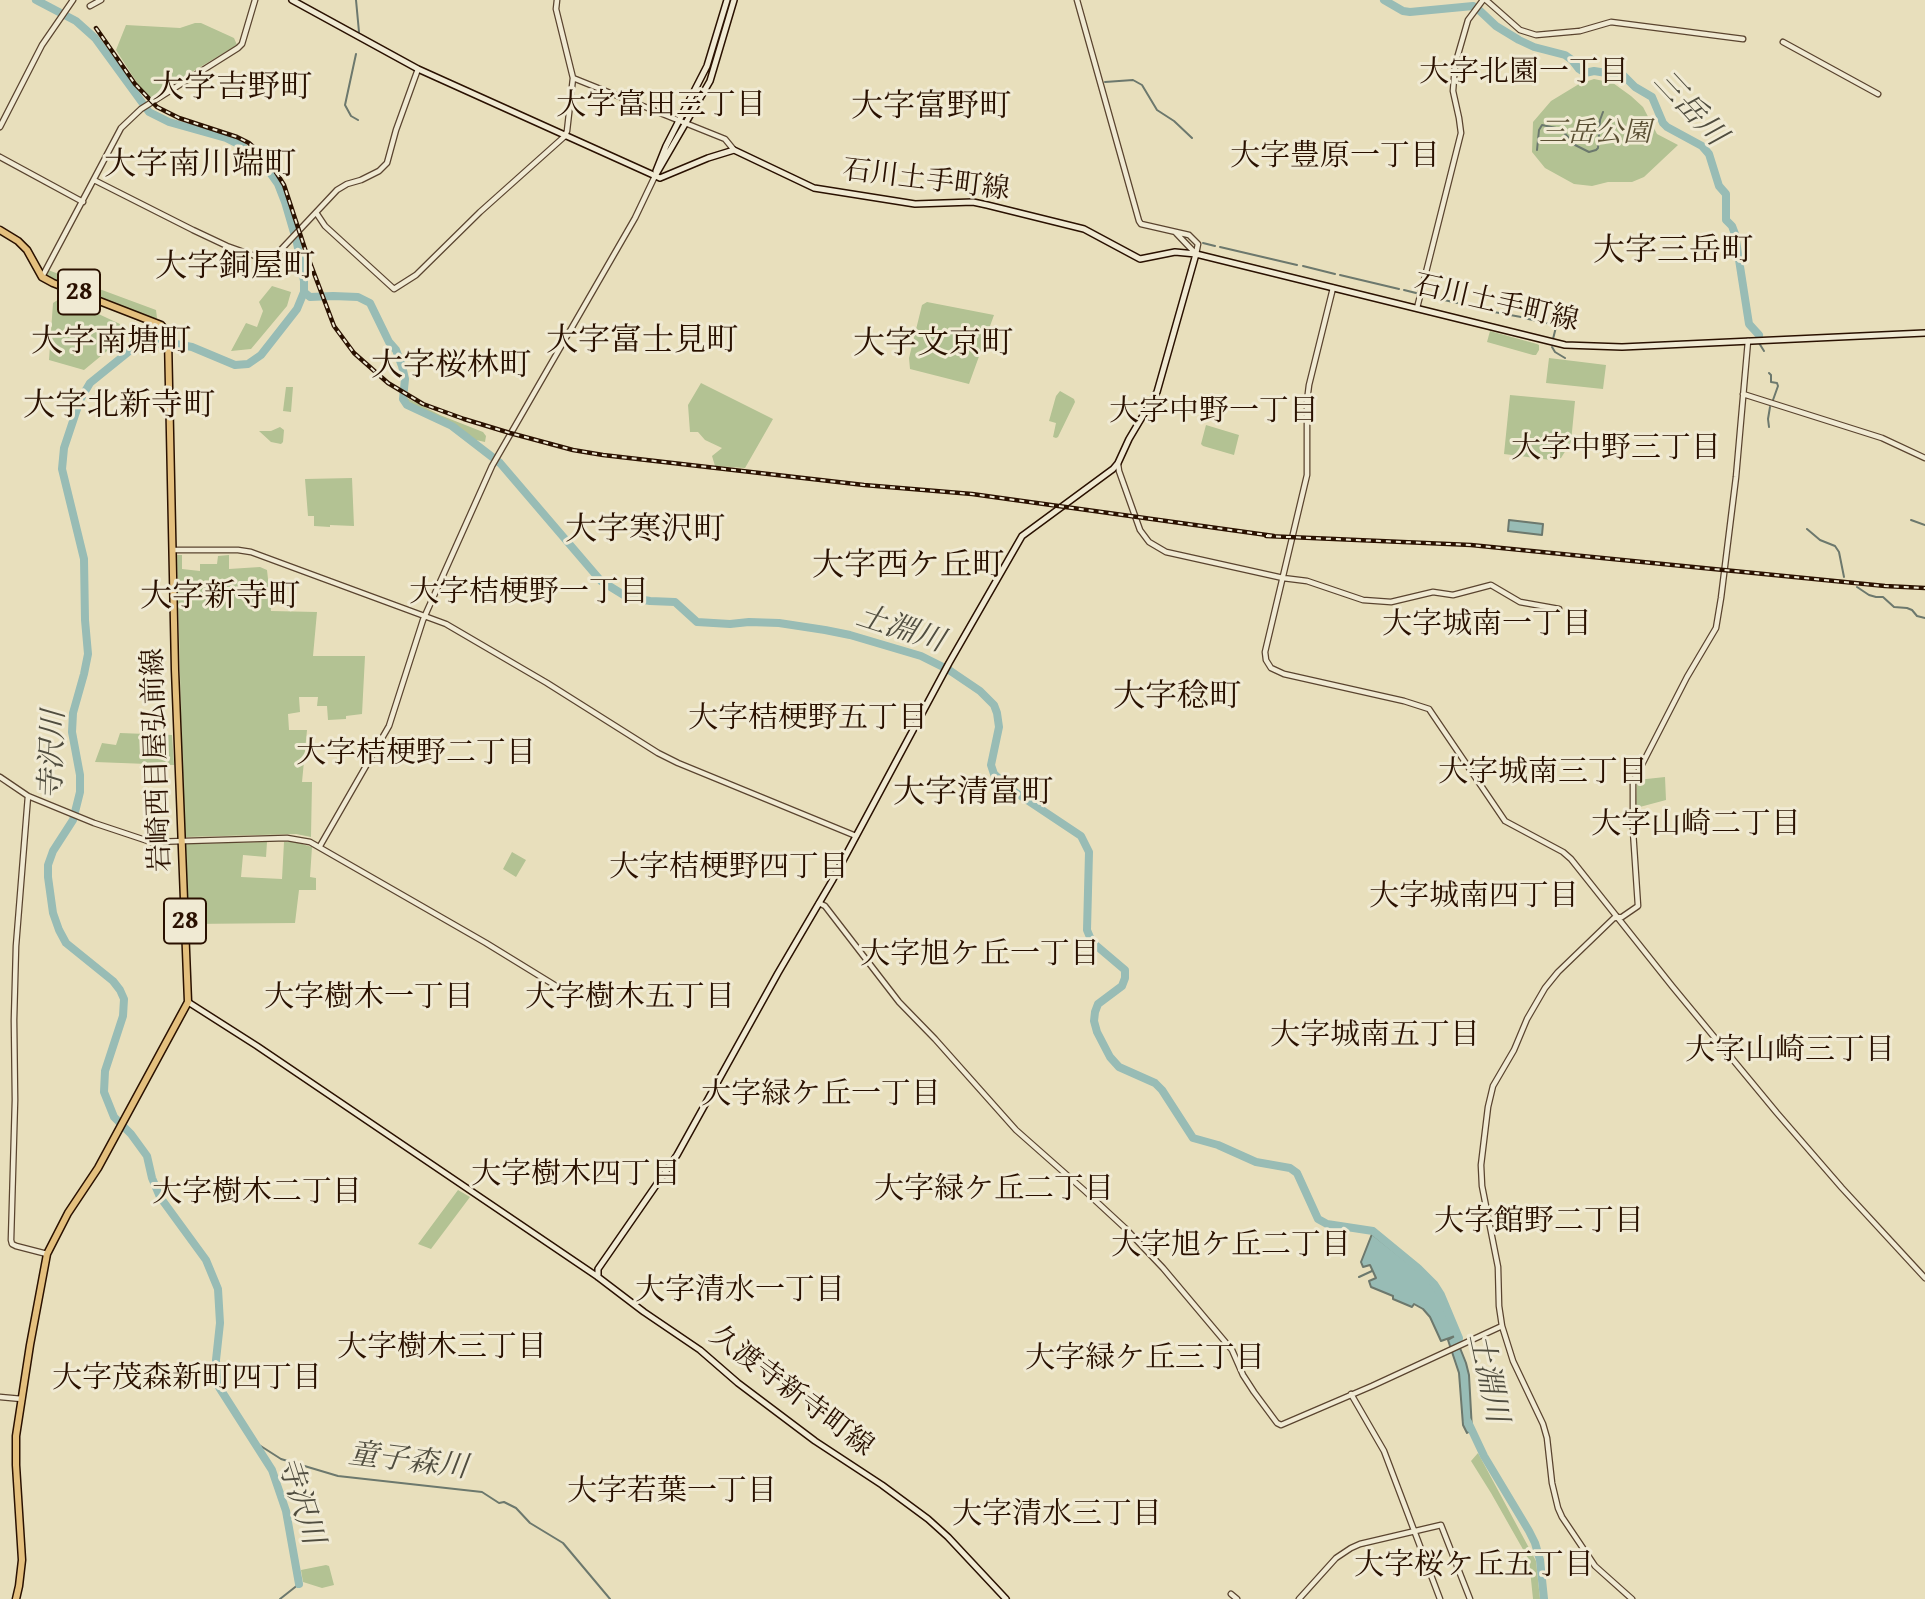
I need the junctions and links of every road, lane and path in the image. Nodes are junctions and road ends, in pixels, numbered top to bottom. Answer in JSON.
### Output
{"nodes":[{"id":1,"x":73,"y":0,"type":"edge"},
{"id":2,"x":101,"y":0,"type":"edge"},
{"id":3,"x":255,"y":0,"type":"edge"},
{"id":4,"x":292,"y":0,"type":"edge"},
{"id":5,"x":557,"y":0,"type":"edge"},
{"id":6,"x":727,"y":0,"type":"edge"},
{"id":7,"x":734,"y":0,"type":"edge"},
{"id":8,"x":1077,"y":0,"type":"edge"},
{"id":9,"x":1485,"y":0,"type":"edge"},
{"id":10,"x":90,"y":6,"type":"dead end"},
{"id":11,"x":1743,"y":39,"type":"dead end"},
{"id":12,"x":1783,"y":42,"type":"dead end"},
{"id":13,"x":418,"y":69,"type":"junction"},
{"id":14,"x":573,"y":78,"type":"junction"},
{"id":15,"x":1878,"y":94,"type":"dead end"},
{"id":16,"x":679,"y":120,"type":"junction"},
{"id":17,"x":686,"y":123,"type":"junction"},
{"id":18,"x":0,"y":127,"type":"edge"},
{"id":19,"x":565,"y":135,"type":"junction"},
{"id":20,"x":734,"y":150,"type":"junction"},
{"id":21,"x":0,"y":158,"type":"edge"},
{"id":22,"x":655,"y":176,"type":"junction"},
{"id":23,"x":94,"y":180,"type":"junction"},
{"id":24,"x":83,"y":202,"type":"junction"},
{"id":25,"x":317,"y":214,"type":"junction"},
{"id":26,"x":0,"y":230,"type":"edge"},
{"id":27,"x":1176,"y":232,"type":"junction"},
{"id":28,"x":1196,"y":254,"type":"junction"},
{"id":29,"x":42,"y":277,"type":"junction"},
{"id":30,"x":1334,"y":288,"type":"junction"},
{"id":31,"x":1417,"y":308,"type":"junction"},
{"id":32,"x":1925,"y":332,"type":"edge"},
{"id":33,"x":1748,"y":340,"type":"junction"},
{"id":34,"x":1743,"y":394,"type":"junction"},
{"id":35,"x":1925,"y":458,"type":"edge"},
{"id":36,"x":1118,"y":463,"type":"junction"},
{"id":37,"x":173,"y":550,"type":"junction"},
{"id":38,"x":1283,"y":578,"type":"junction"},
{"id":39,"x":1559,"y":609,"type":"dead end"},
{"id":40,"x":425,"y":615,"type":"junction"},
{"id":41,"x":0,"y":777,"type":"edge"},
{"id":42,"x":28,"y":796,"type":"junction"},
{"id":43,"x":856,"y":836,"type":"junction"},
{"id":44,"x":182,"y":841,"type":"junction"},
{"id":45,"x":320,"y":846,"type":"junction"},
{"id":46,"x":819,"y":903,"type":"junction"},
{"id":47,"x":1618,"y":917,"type":"junction"},
{"id":48,"x":556,"y":986,"type":"dead end"},
{"id":49,"x":188,"y":1002,"type":"junction"},
{"id":50,"x":47,"y":1254,"type":"junction"},
{"id":51,"x":598,"y":1277,"type":"junction"},
{"id":52,"x":1925,"y":1278,"type":"edge"},
{"id":53,"x":1502,"y":1326,"type":"junction"},
{"id":54,"x":1351,"y":1394,"type":"junction"},
{"id":55,"x":0,"y":1397,"type":"edge"},
{"id":56,"x":22,"y":1399,"type":"junction"},
{"id":57,"x":1414,"y":1532,"type":"junction"},
{"id":58,"x":1231,"y":1594,"type":"dead end"},
{"id":59,"x":16,"y":1599,"type":"edge"},
{"id":60,"x":1006,"y":1599,"type":"edge"},
{"id":61,"x":1237,"y":1599,"type":"edge"},
{"id":62,"x":1298,"y":1599,"type":"edge"},
{"id":63,"x":1440,"y":1599,"type":"edge"},
{"id":64,"x":1470,"y":1599,"type":"edge"},
{"id":65,"x":1632,"y":1599,"type":"edge"}],
"edges":[{"from":1,"to":18,"type":"street"},
{"from":2,"to":10,"type":"street"},
{"from":3,"to":23,"type":"street"},
{"from":4,"to":13,"type":"main road"},
{"from":5,"to":14,"type":"street"},
{"from":6,"to":16,"type":"main road"},
{"from":7,"to":17,"type":"main road"},
{"from":8,"to":27,"type":"street"},
{"from":9,"to":11,"type":"street"},
{"from":9,"to":31,"type":"street"},
{"from":12,"to":15,"type":"street"},
{"from":13,"to":19,"type":"main road"},
{"from":13,"to":25,"type":"street"},
{"from":14,"to":16,"type":"street"},
{"from":14,"to":19,"type":"street"},
{"from":16,"to":17,"type":"street"},
{"from":16,"to":22,"type":"main road"},
{"from":17,"to":20,"type":"street"},
{"from":17,"to":22,"type":"main road"},
{"from":19,"to":22,"type":"main road"},
{"from":19,"to":25,"type":"street"},
{"from":20,"to":22,"type":"main road"},
{"from":20,"to":28,"type":"main road","name":"石川土手町線"},
{"from":21,"to":24,"type":"street"},
{"from":22,"to":40,"type":"street"},
{"from":23,"to":24,"type":"street"},
{"from":23,"to":25,"type":"street"},
{"from":24,"to":29,"type":"street"},
{"from":26,"to":29,"type":"main road","number":"28"},
{"from":27,"to":28,"type":"street"},
{"from":27,"to":28,"type":"street"},
{"from":28,"to":30,"type":"main road","name":"石川土手町線"},
{"from":28,"to":36,"type":"main road"},
{"from":29,"to":37,"type":"main road","name":"岩崎西目屋弘前線","number":"28"},
{"from":30,"to":31,"type":"main road","name":"石川土手町線"},
{"from":30,"to":38,"type":"street"},
{"from":31,"to":33,"type":"main road","name":"石川土手町線"},
{"from":32,"to":33,"type":"main road","name":"石川土手町線"},
{"from":33,"to":34,"type":"street"},
{"from":34,"to":35,"type":"street"},
{"from":34,"to":47,"type":"street"},
{"from":36,"to":38,"type":"street"},
{"from":36,"to":43,"type":"main road"},
{"from":37,"to":40,"type":"street"},
{"from":37,"to":44,"type":"main road","name":"岩崎西目屋弘前線","number":"28"},
{"from":38,"to":39,"type":"street"},
{"from":38,"to":47,"type":"street"},
{"from":40,"to":43,"type":"street"},
{"from":40,"to":45,"type":"street"},
{"from":41,"to":42,"type":"street"},
{"from":42,"to":44,"type":"street"},
{"from":42,"to":50,"type":"street"},
{"from":43,"to":46,"type":"main road"},
{"from":44,"to":45,"type":"street"},
{"from":44,"to":49,"type":"main road","name":"岩崎西目屋弘前線","number":"28"},
{"from":45,"to":48,"type":"street"},
{"from":46,"to":51,"type":"main road"},
{"from":46,"to":54,"type":"street"},
{"from":47,"to":52,"type":"street"},
{"from":47,"to":53,"type":"street"},
{"from":49,"to":50,"type":"main road"},
{"from":49,"to":51,"type":"main road","name":"久渡寺新寺町線"},
{"from":50,"to":56,"type":"main road"},
{"from":51,"to":60,"type":"main road","name":"久渡寺新寺町線"},
{"from":53,"to":54,"type":"street"},
{"from":53,"to":65,"type":"street"},
{"from":54,"to":57,"type":"street"},
{"from":55,"to":56,"type":"street"},
{"from":56,"to":59,"type":"main road"},
{"from":57,"to":62,"type":"street"},
{"from":57,"to":63,"type":"street"},
{"from":57,"to":64,"type":"street"},
{"from":58,"to":61,"type":"street"}]}
